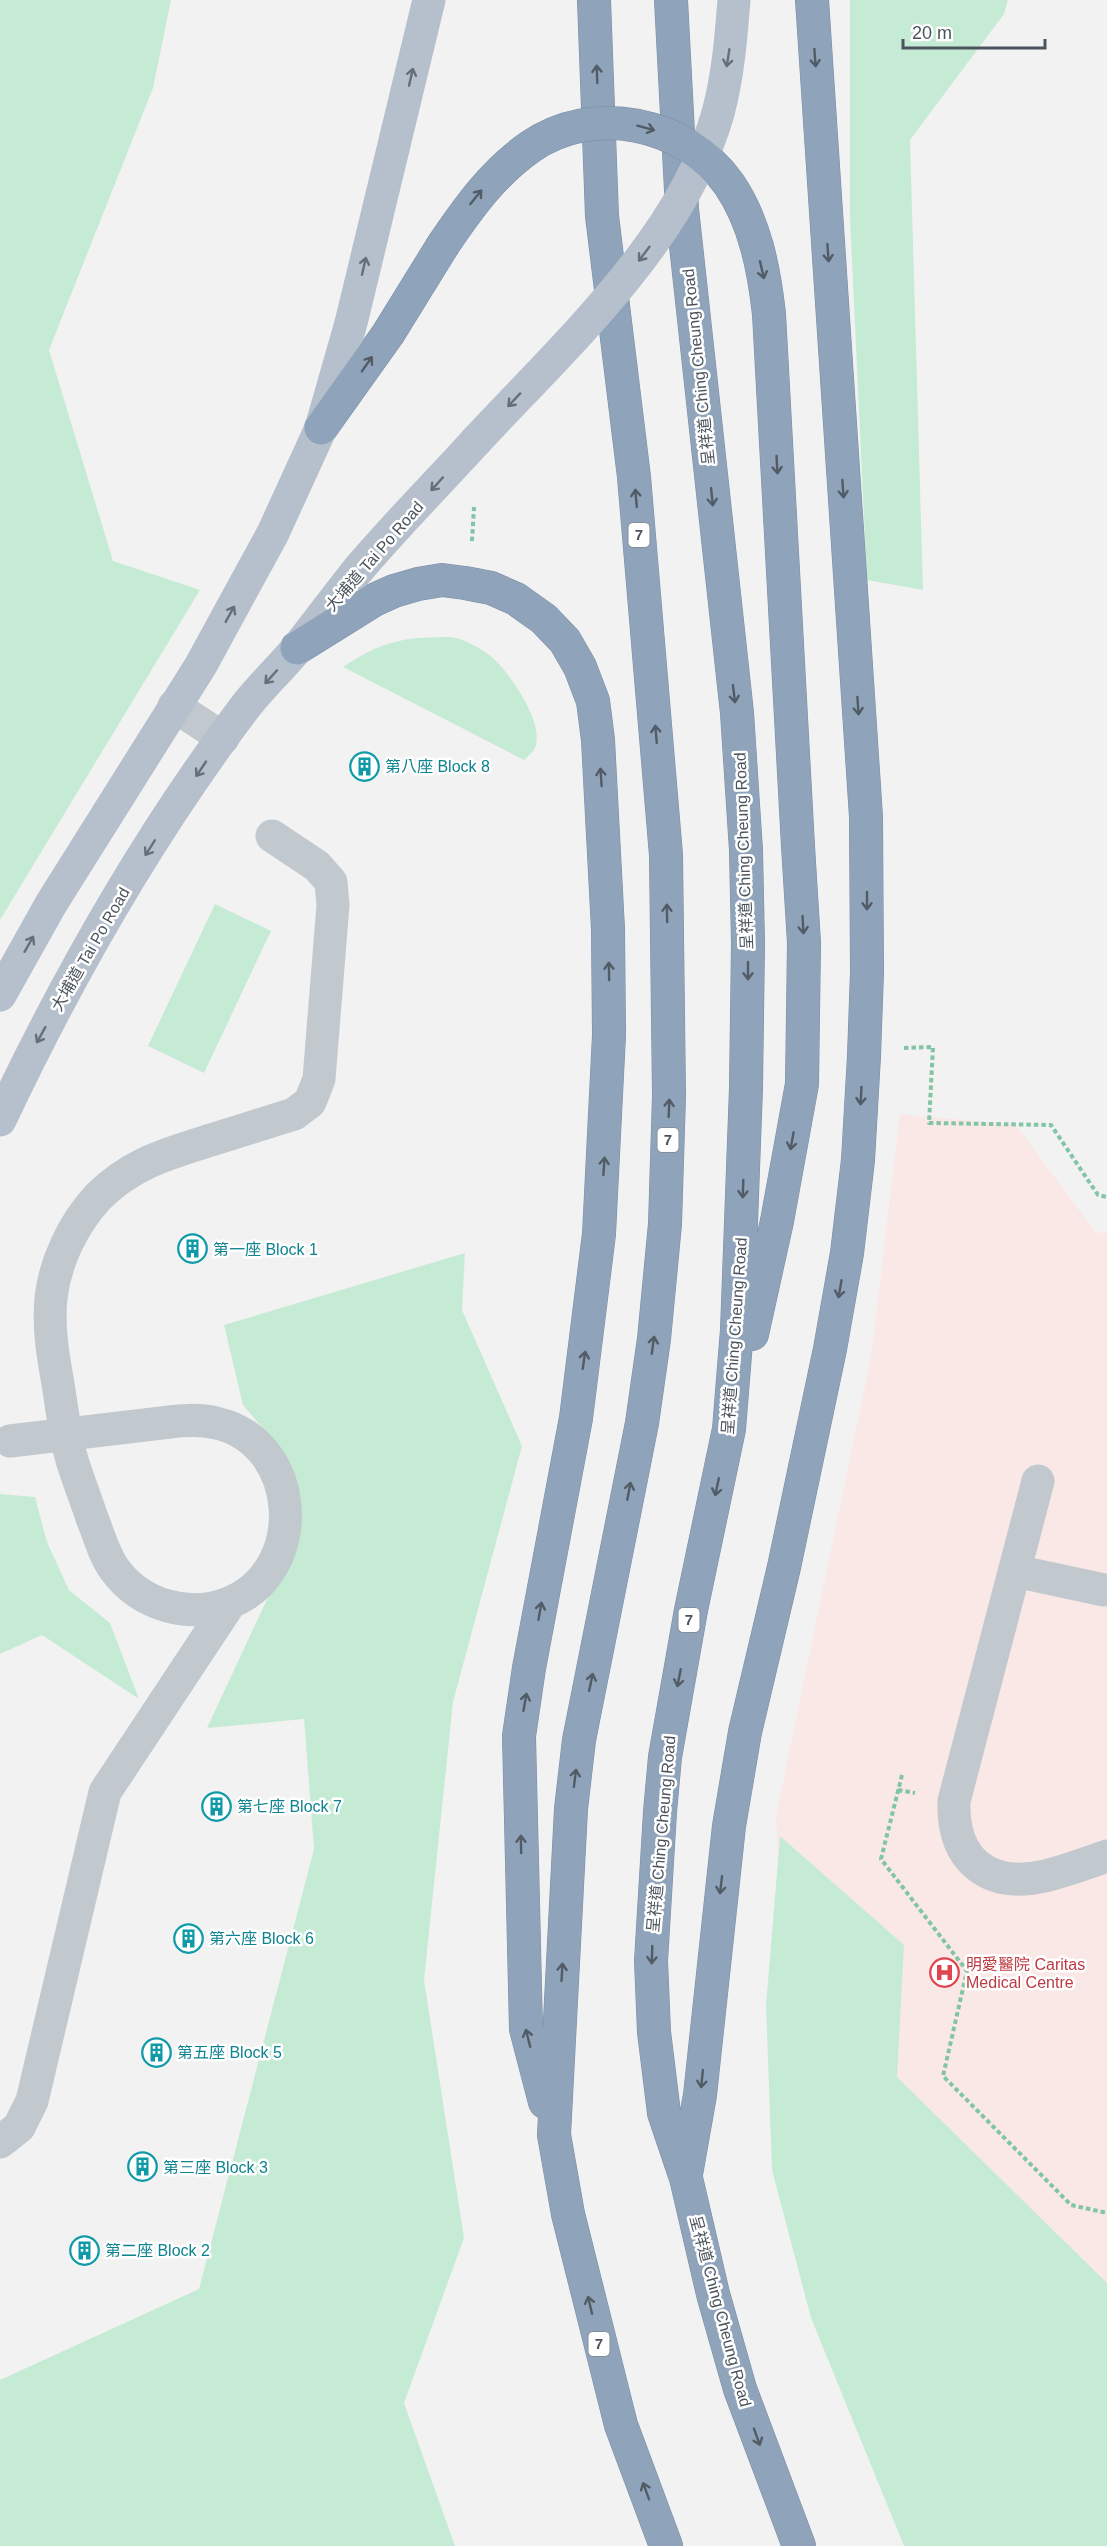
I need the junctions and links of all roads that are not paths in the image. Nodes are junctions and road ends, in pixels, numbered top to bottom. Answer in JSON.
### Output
{"nodes":[{"id":1,"x":429,"y":0,"type":"edge"},
{"id":2,"x":594,"y":0,"type":"edge"},
{"id":3,"x":671,"y":0,"type":"edge"},
{"id":4,"x":734,"y":0,"type":"edge"},
{"id":5,"x":812,"y":0,"type":"edge"},
{"id":6,"x":321,"y":428,"type":"junction"},
{"id":7,"x":297,"y":648,"type":"junction"},
{"id":8,"x":174,"y":706,"type":"junction"},
{"id":9,"x":223,"y":738,"type":"junction"},
{"id":10,"x":272,"y":836,"type":"dead end"},
{"id":11,"x":0,"y":995,"type":"edge"},
{"id":12,"x":0,"y":1120,"type":"edge"},
{"id":13,"x":729,"y":1429,"type":"junction"},
{"id":14,"x":5,"y":1441,"type":"edge"},
{"id":15,"x":1038,"y":1481,"type":"dead end"},
{"id":16,"x":1015,"y":1571,"type":"junction"},
{"id":17,"x":1104,"y":1590,"type":"dead end"},
{"id":18,"x":230,"y":1603,"type":"junction"},
{"id":19,"x":1107,"y":1856,"type":"edge"},
{"id":20,"x":554,"y":2135,"type":"junction"},
{"id":21,"x":0,"y":2142,"type":"edge"},
{"id":22,"x":686,"y":2178,"type":"junction"},
{"id":23,"x":666,"y":2546,"type":"edge"},
{"id":24,"x":799,"y":2546,"type":"edge"}],
"edges":[{"from":6,"to":1,"type":"main road","one_way":true},
{"from":20,"to":2,"type":"highway","number":"7","one_way":true},
{"from":3,"to":13,"type":"highway","name":"呈祥道 Ching Cheung Road","number":"7","one_way":true},
{"from":4,"to":7,"type":"main road","name":"大埔道 Tai Po Road","one_way":true,"bridge":true},
{"from":5,"to":22,"type":"highway","one_way":true},
{"from":8,"to":6,"type":"main road","one_way":true},
{"from":6,"to":13,"type":"highway","one_way":true,"bridge":true},
{"from":7,"to":9,"type":"main road","name":"大埔道 Tai Po Road","one_way":true},
{"from":20,"to":7,"type":"highway","one_way":true},
{"from":8,"to":9,"type":"lane"},
{"from":11,"to":8,"type":"main road","one_way":true},
{"from":9,"to":12,"type":"main road","name":"大埔道 Tai Po Road","one_way":true},
{"from":10,"to":18,"type":"lane"},
{"from":13,"to":22,"type":"highway","name":"呈祥道 Ching Cheung Road","number":"7","one_way":true},
{"from":14,"to":18,"type":"lane","bridge":true},
{"from":15,"to":16,"type":"lane"},
{"from":16,"to":17,"type":"lane"},
{"from":16,"to":19,"type":"lane"},
{"from":18,"to":21,"type":"lane"},
{"from":23,"to":20,"type":"highway","number":"7","one_way":true},
{"from":22,"to":24,"type":"highway","name":"呈祥道 Ching Cheung Road","number":"7","one_way":true}]}
